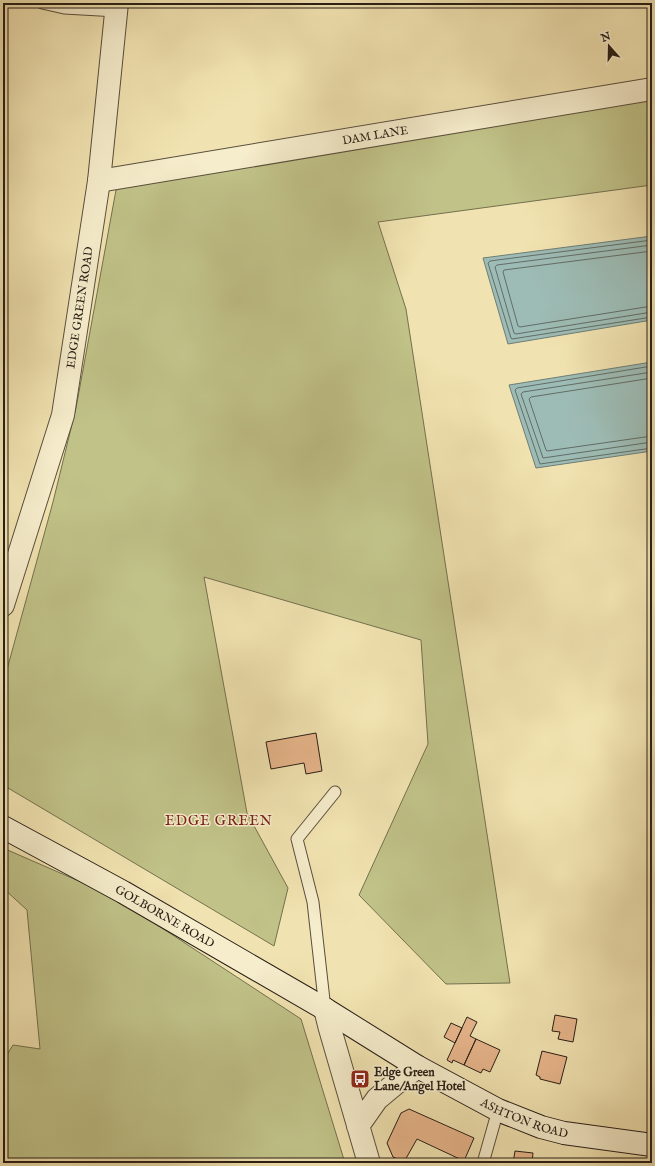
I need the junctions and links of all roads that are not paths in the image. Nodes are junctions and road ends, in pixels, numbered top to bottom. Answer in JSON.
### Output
{"nodes":[{"id":1,"x":42,"y":3,"type":"edge"},
{"id":2,"x":117,"y":7,"type":"edge"},
{"id":3,"x":652,"y":89,"type":"edge"},
{"id":4,"x":99,"y":181,"type":"junction"},
{"id":5,"x":3,"y":605,"type":"edge"},
{"id":6,"x":335,"y":792,"type":"dead end"},
{"id":7,"x":3,"y":827,"type":"edge"},
{"id":8,"x":325,"y":1009,"type":"junction"},
{"id":9,"x":418,"y":1067,"type":"junction"},
{"id":10,"x":498,"y":1110,"type":"junction"},
{"id":11,"x":358,"y":1126,"type":"junction"},
{"id":12,"x":652,"y":1145,"type":"edge"},
{"id":13,"x":369,"y":1163,"type":"edge"},
{"id":14,"x":483,"y":1163,"type":"edge"}],
"edges":[{"from":1,"to":2,"type":"lane"},
{"from":2,"to":4,"type":"street","name":"EDGE GREEN ROAD"},
{"from":3,"to":4,"type":"street","name":"DAM LANE"},
{"from":4,"to":5,"type":"street","name":"EDGE GREEN ROAD"},
{"from":6,"to":8,"type":"lane"},
{"from":7,"to":8,"type":"street","name":"GOLBORNE ROAD"},
{"from":8,"to":9,"type":"street","name":"ASHTON ROAD"},
{"from":8,"to":11,"type":"street"},
{"from":9,"to":10,"type":"street","name":"ASHTON ROAD"},
{"from":9,"to":11,"type":"street"},
{"from":10,"to":12,"type":"street","name":"ASHTON ROAD"},
{"from":10,"to":14,"type":"lane"},
{"from":11,"to":13,"type":"street"}]}
